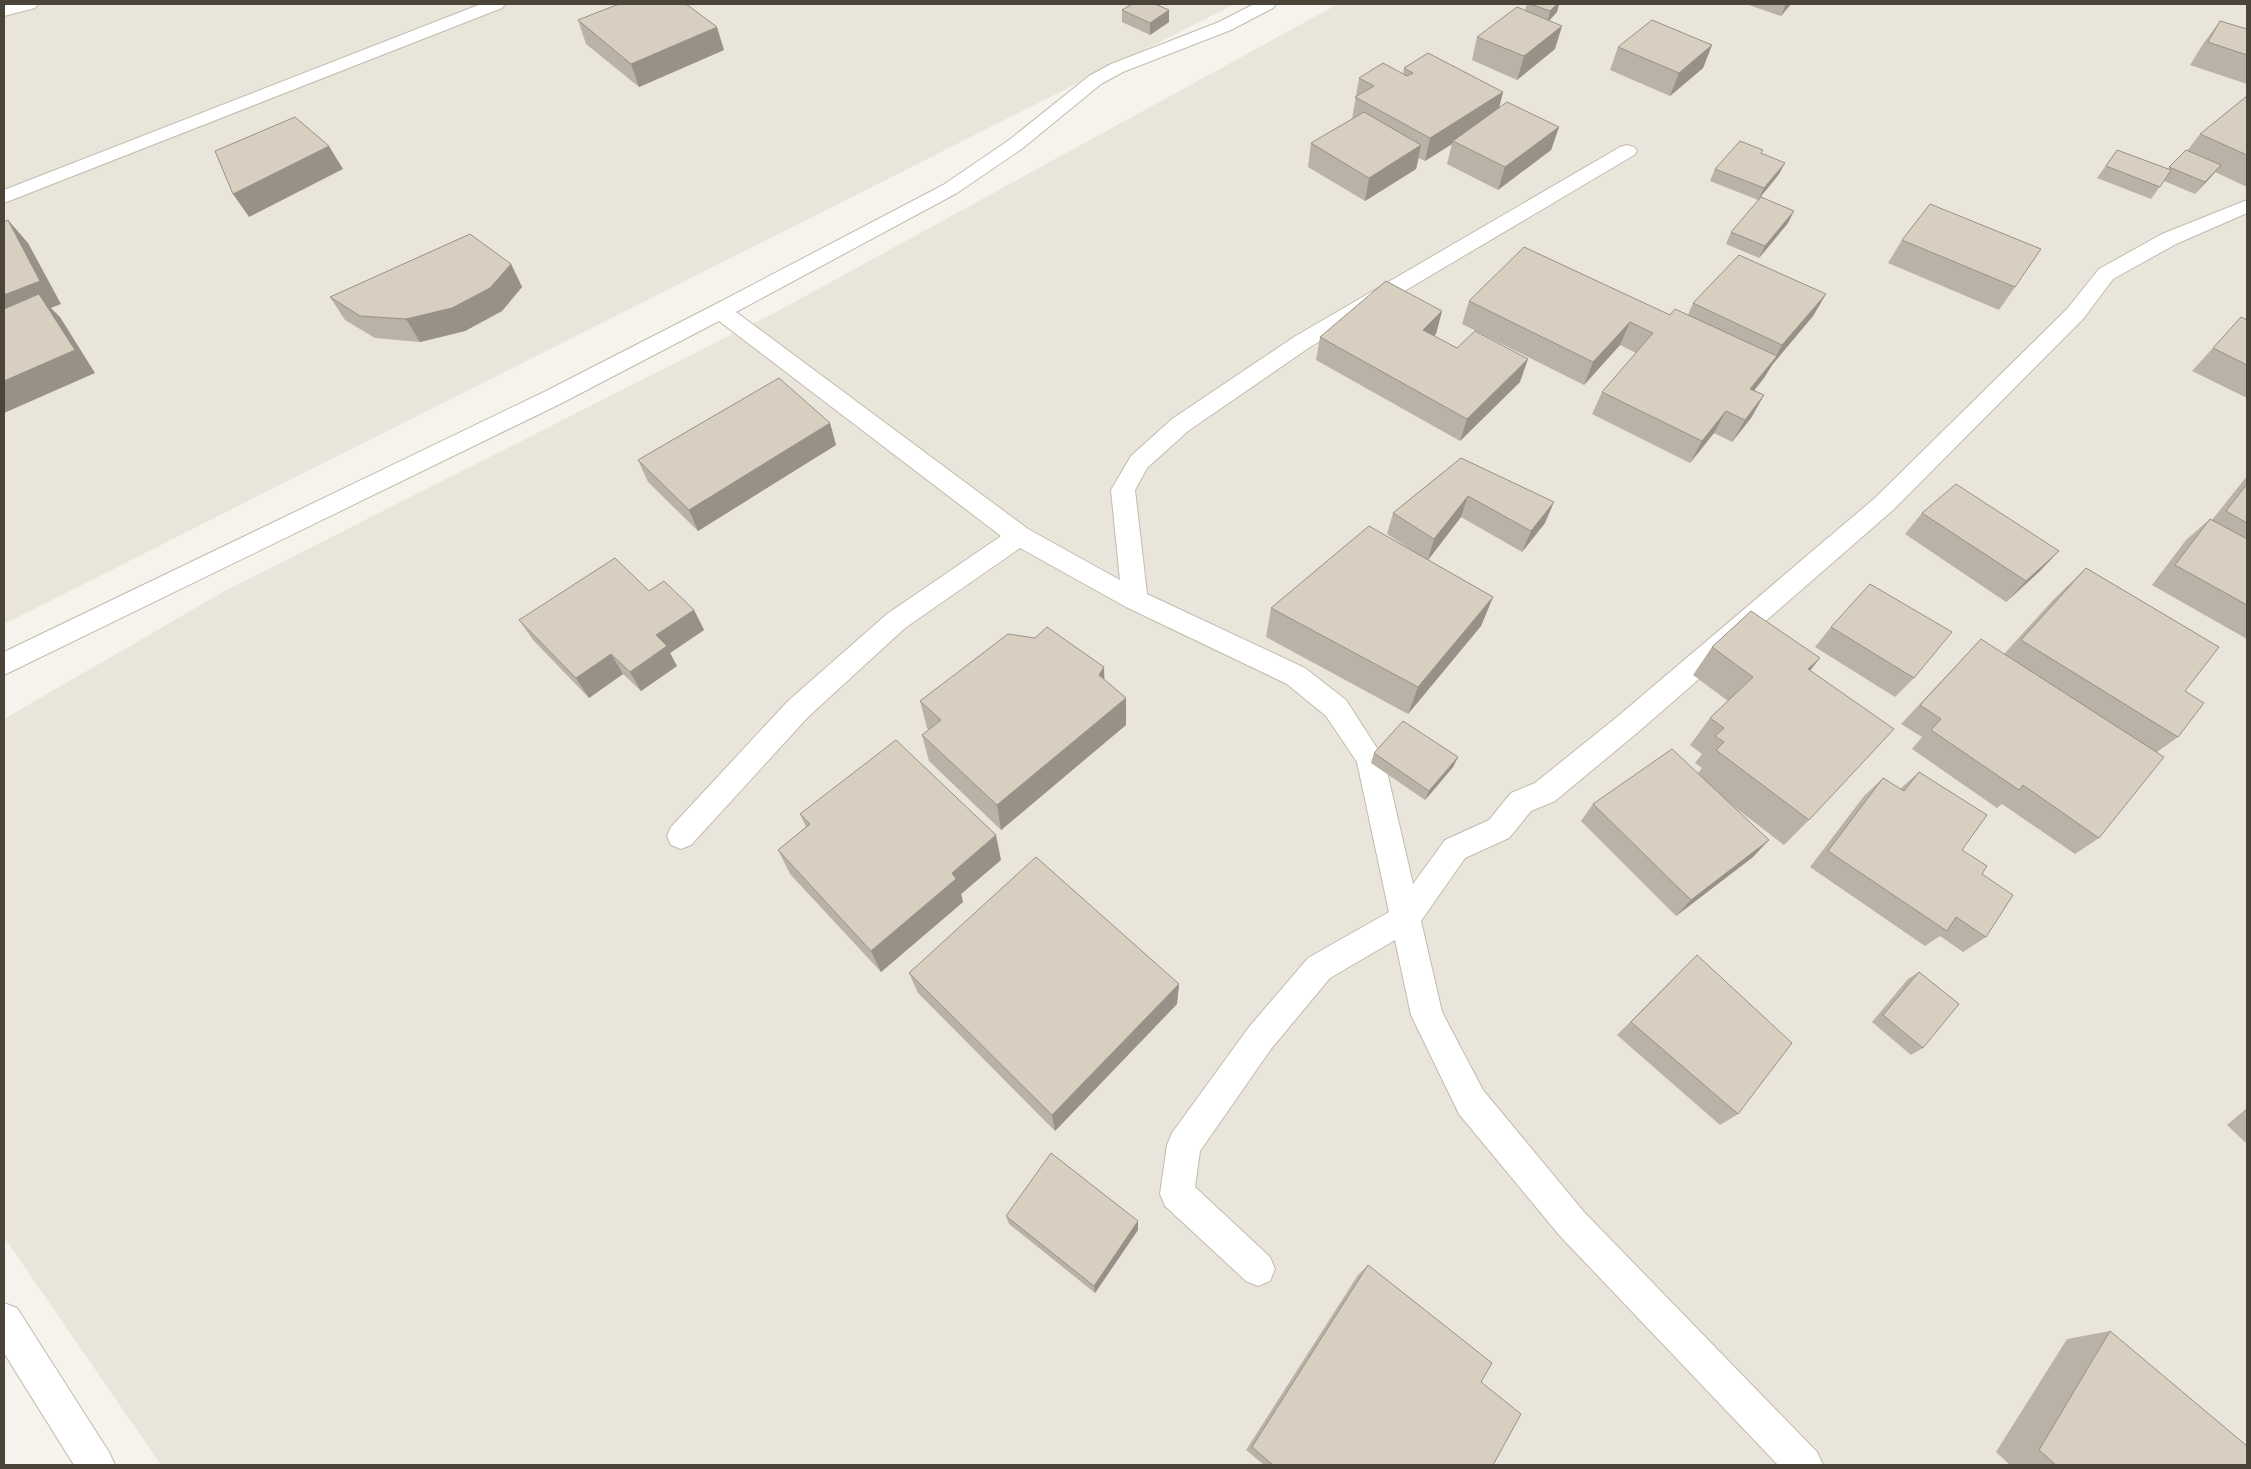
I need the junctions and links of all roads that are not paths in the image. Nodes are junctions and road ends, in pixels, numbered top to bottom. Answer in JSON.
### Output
{"nodes":[{"id":1,"x":29,"y":4,"type":"edge"},
{"id":2,"x":496,"y":4,"type":"edge"},
{"id":3,"x":1267,"y":4,"type":"edge"},
{"id":4,"x":4,"y":11,"type":"edge"},
{"id":5,"x":1627,"y":151,"type":"dead end"},
{"id":6,"x":4,"y":197,"type":"edge"},
{"id":7,"x":2247,"y":206,"type":"edge"},
{"id":8,"x":720,"y":311,"type":"junction"},
{"id":9,"x":1019,"y":536,"type":"junction"},
{"id":10,"x":1135,"y":600,"type":"junction"},
{"id":11,"x":4,"y":664,"type":"edge"},
{"id":12,"x":681,"y":836,"type":"dead end"},
{"id":13,"x":1406,"y":918,"type":"junction"},
{"id":14,"x":1258,"y":1269,"type":"dead end"},
{"id":15,"x":4,"y":1321,"type":"edge"},
{"id":16,"x":96,"y":1465,"type":"edge"},
{"id":17,"x":1804,"y":1465,"type":"edge"}],
"edges":[{"from":1,"to":4,"type":"street"},
{"from":2,"to":6,"type":"street"},
{"from":3,"to":8,"type":"street"},
{"from":5,"to":10,"type":"street"},
{"from":7,"to":13,"type":"street"},
{"from":8,"to":9,"type":"street"},
{"from":8,"to":11,"type":"street"},
{"from":9,"to":10,"type":"street"},
{"from":9,"to":12,"type":"street"},
{"from":10,"to":13,"type":"street"},
{"from":13,"to":14,"type":"street"},
{"from":13,"to":17,"type":"street"},
{"from":15,"to":16,"type":"street"}]}
